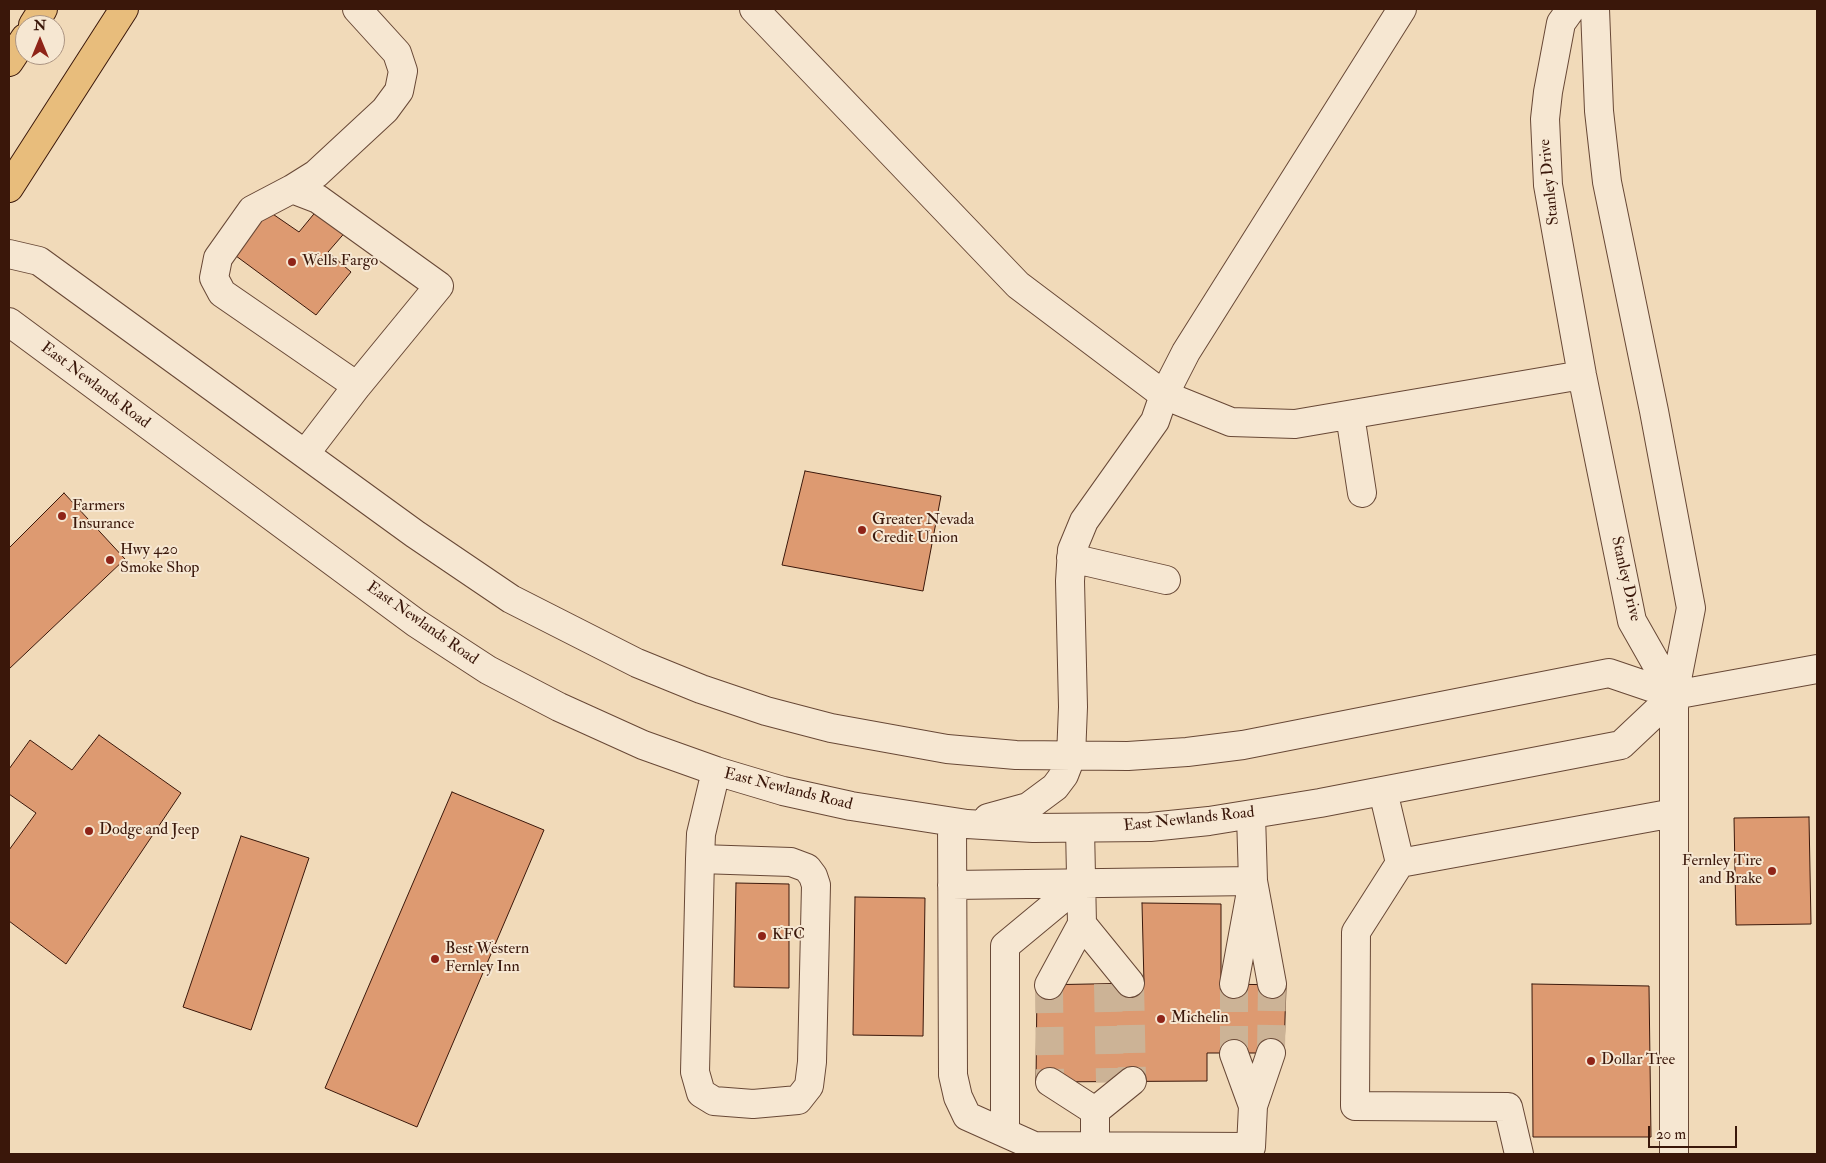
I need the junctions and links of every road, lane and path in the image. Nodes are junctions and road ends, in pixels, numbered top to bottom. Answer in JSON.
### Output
{"nodes":[{"id":1,"x":124,"y":9,"type":"edge"},
{"id":2,"x":357,"y":9,"type":"edge"},
{"id":3,"x":754,"y":9,"type":"edge"},
{"id":4,"x":1402,"y":9,"type":"edge"},
{"id":5,"x":1570,"y":9,"type":"edge"},
{"id":6,"x":1595,"y":9,"type":"edge"},
{"id":7,"x":9,"y":188,"type":"edge"},
{"id":8,"x":292,"y":189,"type":"junction"},
{"id":9,"x":9,"y":254,"type":"edge"},
{"id":10,"x":9,"y":322,"type":"edge"},
{"id":11,"x":1582,"y":375,"type":"junction"},
{"id":12,"x":357,"y":386,"type":"junction"},
{"id":13,"x":1164,"y":395,"type":"junction"},
{"id":14,"x":1350,"y":415,"type":"junction"},
{"id":15,"x":305,"y":454,"type":"junction"},
{"id":16,"x":1362,"y":494,"type":"dead end"},
{"id":17,"x":1071,"y":558,"type":"junction"},
{"id":18,"x":1166,"y":580,"type":"dead end"},
{"id":19,"x":1817,"y":668,"type":"edge"},
{"id":20,"x":1674,"y":694,"type":"junction"},
{"id":21,"x":1071,"y":757,"type":"junction"},
{"id":22,"x":716,"y":771,"type":"junction"},
{"id":23,"x":1383,"y":791,"type":"junction"},
{"id":24,"x":1674,"y":813,"type":"junction"},
{"id":25,"x":1251,"y":815,"type":"junction"},
{"id":26,"x":960,"y":823,"type":"junction"},
{"id":27,"x":1080,"y":828,"type":"junction"},
{"id":28,"x":700,"y":859,"type":"junction"},
{"id":29,"x":1400,"y":863,"type":"junction"},
{"id":30,"x":1253,"y":881,"type":"junction"},
{"id":31,"x":1081,"y":883,"type":"junction"},
{"id":32,"x":952,"y":885,"type":"junction"},
{"id":33,"x":1082,"y":924,"type":"junction"},
{"id":34,"x":1119,"y":984,"type":"tunnel mouth"},
{"id":35,"x":1234,"y":984,"type":"tunnel mouth"},
{"id":36,"x":1272,"y":984,"type":"tunnel mouth"},
{"id":37,"x":1058,"y":985,"type":"tunnel mouth"},
{"id":38,"x":1271,"y":1053,"type":"tunnel mouth"},
{"id":39,"x":1234,"y":1054,"type":"tunnel mouth"},
{"id":40,"x":1059,"y":1081,"type":"dead end"},
{"id":41,"x":1121,"y":1081,"type":"tunnel mouth"},
{"id":42,"x":1253,"y":1106,"type":"junction"},
{"id":43,"x":1094,"y":1110,"type":"junction"},
{"id":44,"x":1005,"y":1132,"type":"junction"},
{"id":45,"x":1094,"y":1146,"type":"junction"},
{"id":46,"x":1519,"y":1154,"type":"edge"},
{"id":47,"x":1674,"y":1154,"type":"edge"}],
"edges":[{"from":1,"to":7,"type":"highway"},
{"from":2,"to":8,"type":"street"},
{"from":3,"to":13,"type":"street"},
{"from":4,"to":13,"type":"street"},
{"from":5,"to":11,"type":"street","name":"Stanley Drive"},
{"from":6,"to":20,"type":"street"},
{"from":8,"to":12,"type":"street"},
{"from":8,"to":12,"type":"street"},
{"from":9,"to":15,"type":"street"},
{"from":10,"to":22,"type":"street","name":"East Newlands Road"},
{"from":11,"to":14,"type":"street"},
{"from":11,"to":20,"type":"street","name":"Stanley Drive"},
{"from":12,"to":15,"type":"street"},
{"from":13,"to":14,"type":"street"},
{"from":13,"to":17,"type":"street"},
{"from":14,"to":16,"type":"street"},
{"from":15,"to":21,"type":"street"},
{"from":17,"to":18,"type":"street"},
{"from":17,"to":21,"type":"street"},
{"from":19,"to":20,"type":"street"},
{"from":20,"to":21,"type":"street"},
{"from":20,"to":23,"type":"street","name":"East Newlands Road"},
{"from":20,"to":24,"type":"street"},
{"from":21,"to":26,"type":"street"},
{"from":22,"to":26,"type":"street","name":"East Newlands Road"},
{"from":22,"to":28,"type":"street"},
{"from":23,"to":25,"type":"street","name":"East Newlands Road"},
{"from":23,"to":29,"type":"street"},
{"from":24,"to":29,"type":"street"},
{"from":24,"to":47,"type":"street"},
{"from":25,"to":27,"type":"street","name":"East Newlands Road"},
{"from":25,"to":30,"type":"street"},
{"from":26,"to":27,"type":"street","name":"East Newlands Road"},
{"from":26,"to":32,"type":"street"},
{"from":27,"to":31,"type":"street"},
{"from":28,"to":28,"type":"street"},
{"from":29,"to":46,"type":"street"},
{"from":30,"to":31,"type":"street"},
{"from":30,"to":35,"type":"street"},
{"from":30,"to":36,"type":"street"},
{"from":31,"to":32,"type":"street"},
{"from":31,"to":33,"type":"street"},
{"from":31,"to":44,"type":"street"},
{"from":32,"to":44,"type":"street"},
{"from":33,"to":34,"type":"street"},
{"from":33,"to":37,"type":"street"},
{"from":38,"to":42,"type":"street"},
{"from":39,"to":42,"type":"street"},
{"from":40,"to":43,"type":"street"},
{"from":41,"to":43,"type":"street"},
{"from":42,"to":45,"type":"street"},
{"from":43,"to":45,"type":"street"},
{"from":44,"to":45,"type":"street"}]}
